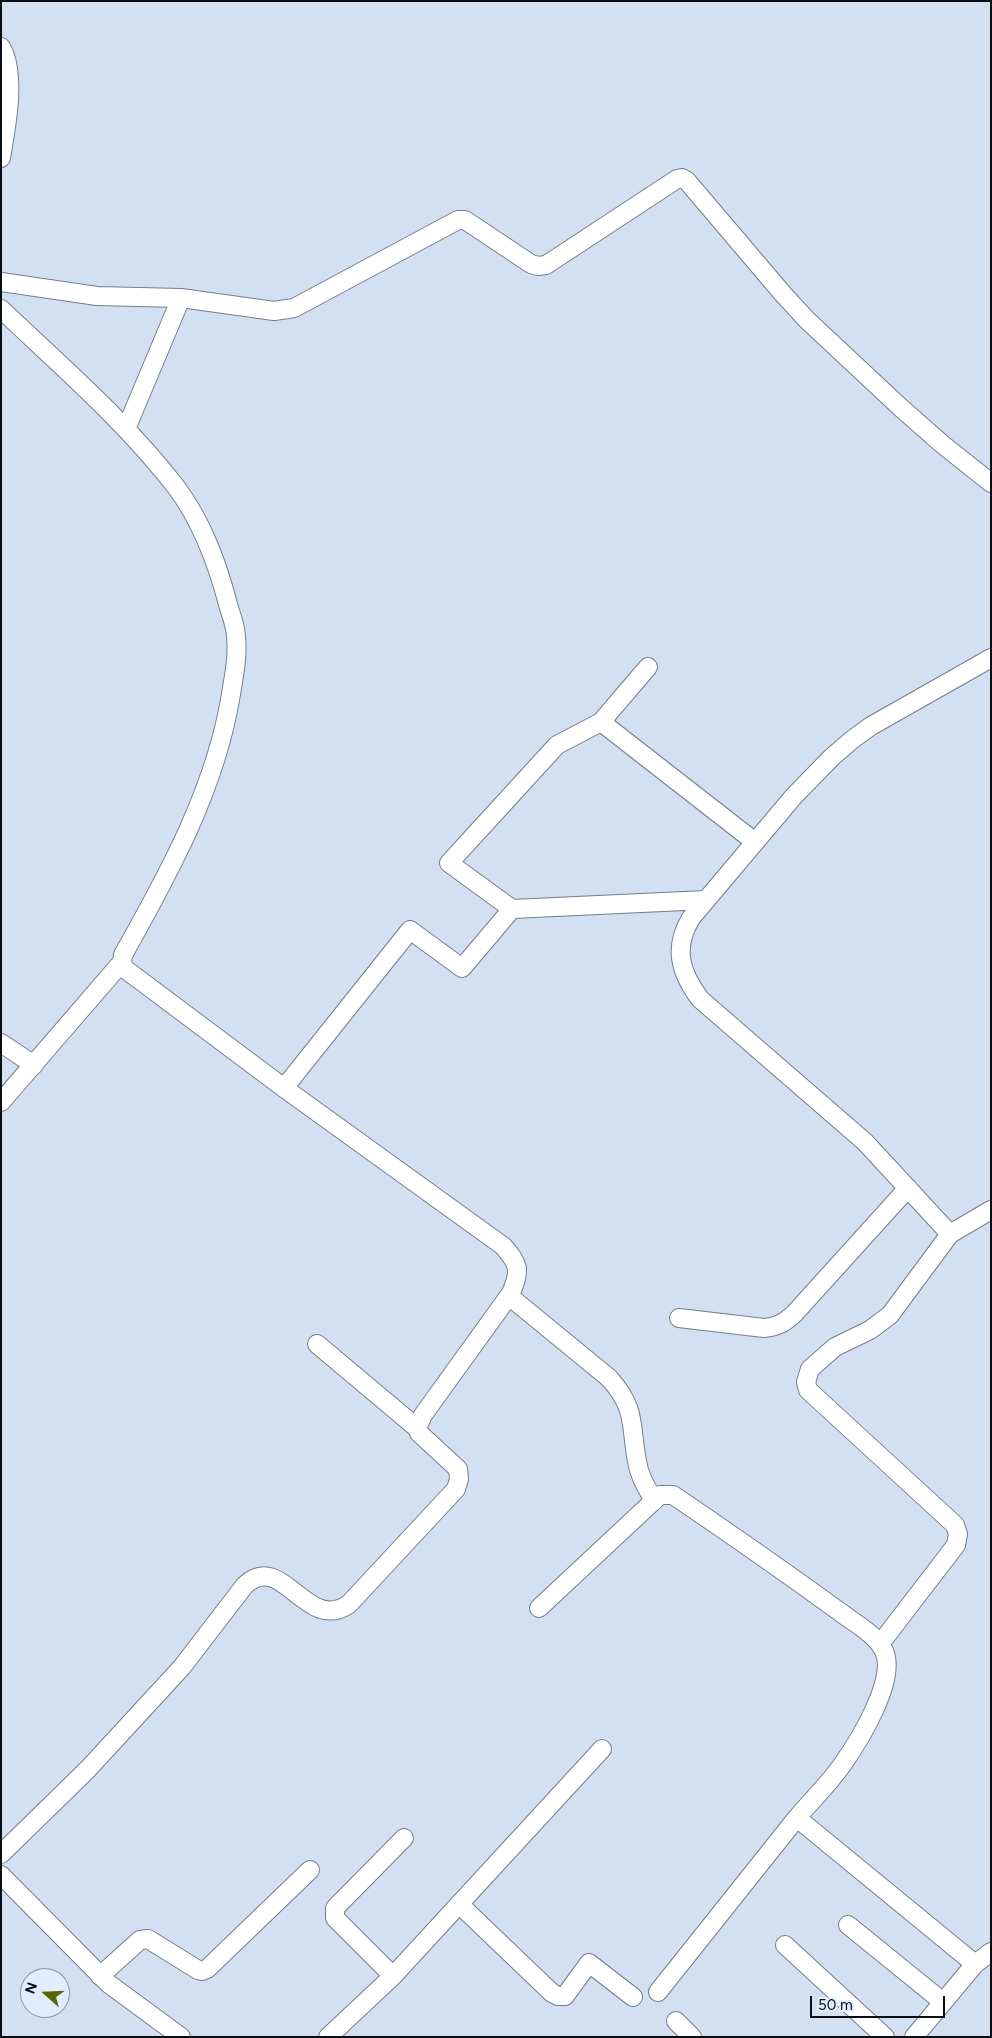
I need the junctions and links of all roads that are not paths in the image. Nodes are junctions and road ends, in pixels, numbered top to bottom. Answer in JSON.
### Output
{"nodes":[{"id":1,"x":1,"y":47,"type":"edge"},
{"id":2,"x":1,"y":158,"type":"edge"},
{"id":3,"x":1,"y":282,"type":"edge"},
{"id":4,"x":181,"y":298,"type":"junction"},
{"id":5,"x":1,"y":308,"type":"edge"},
{"id":6,"x":126,"y":429,"type":"junction"},
{"id":7,"x":991,"y":482,"type":"edge"},
{"id":8,"x":991,"y":658,"type":"edge"},
{"id":9,"x":648,"y":667,"type":"dead end"},
{"id":10,"x":601,"y":722,"type":"junction"},
{"id":11,"x":755,"y":842,"type":"junction"},
{"id":12,"x":706,"y":900,"type":"junction"},
{"id":13,"x":512,"y":910,"type":"junction"},
{"id":14,"x":122,"y":962,"type":"junction"},
{"id":15,"x":1,"y":1042,"type":"edge"},
{"id":16,"x":34,"y":1065,"type":"junction"},
{"id":17,"x":284,"y":1088,"type":"junction"},
{"id":18,"x":1,"y":1102,"type":"edge"},
{"id":19,"x":908,"y":1188,"type":"junction"},
{"id":20,"x":991,"y":1210,"type":"edge"},
{"id":21,"x":950,"y":1234,"type":"junction"},
{"id":22,"x":509,"y":1296,"type":"junction"},
{"id":23,"x":679,"y":1318,"type":"dead end"},
{"id":24,"x":317,"y":1344,"type":"dead end"},
{"id":25,"x":417,"y":1428,"type":"junction"},
{"id":26,"x":654,"y":1500,"type":"junction"},
{"id":27,"x":539,"y":1608,"type":"dead end"},
{"id":28,"x":880,"y":1644,"type":"junction"},
{"id":29,"x":602,"y":1748,"type":"dead end"},
{"id":30,"x":797,"y":1818,"type":"junction"},
{"id":31,"x":404,"y":1838,"type":"dead end"},
{"id":32,"x":1,"y":1854,"type":"edge"},
{"id":33,"x":310,"y":1870,"type":"dead end"},
{"id":34,"x":1,"y":1875,"type":"edge"},
{"id":35,"x":460,"y":1904,"type":"junction"},
{"id":36,"x":848,"y":1925,"type":"dead end"},
{"id":37,"x":785,"y":1945,"type":"dead end"},
{"id":38,"x":991,"y":1952,"type":"edge"},
{"id":39,"x":975,"y":1964,"type":"junction"},
{"id":40,"x":100,"y":1976,"type":"junction"},
{"id":41,"x":393,"y":1976,"type":"junction"},
{"id":42,"x":658,"y":1992,"type":"dead end"},
{"id":43,"x":633,"y":1996,"type":"dead end"},
{"id":44,"x":943,"y":2002,"type":"junction"},
{"id":45,"x":676,"y":2021,"type":"dead end"},
{"id":46,"x":181,"y":2037,"type":"edge"},
{"id":47,"x":328,"y":2037,"type":"edge"},
{"id":48,"x":692,"y":2037,"type":"edge"},
{"id":49,"x":885,"y":2037,"type":"edge"},
{"id":50,"x":914,"y":2037,"type":"edge"}],
"edges":[{"from":1,"to":2,"type":"street"},
{"from":3,"to":4,"type":"street"},
{"from":4,"to":6,"type":"street"},
{"from":4,"to":7,"type":"street"},
{"from":5,"to":6,"type":"street"},
{"from":6,"to":14,"type":"street"},
{"from":8,"to":11,"type":"street"},
{"from":9,"to":10,"type":"street"},
{"from":10,"to":11,"type":"street"},
{"from":10,"to":13,"type":"street"},
{"from":11,"to":12,"type":"street"},
{"from":12,"to":13,"type":"street"},
{"from":12,"to":19,"type":"street"},
{"from":13,"to":17,"type":"street"},
{"from":14,"to":16,"type":"street"},
{"from":14,"to":17,"type":"street"},
{"from":15,"to":16,"type":"street"},
{"from":16,"to":18,"type":"street"},
{"from":17,"to":22,"type":"street"},
{"from":19,"to":21,"type":"street"},
{"from":19,"to":23,"type":"street"},
{"from":20,"to":21,"type":"street"},
{"from":21,"to":28,"type":"street"},
{"from":22,"to":25,"type":"street"},
{"from":22,"to":26,"type":"street"},
{"from":24,"to":25,"type":"street"},
{"from":25,"to":32,"type":"street"},
{"from":26,"to":27,"type":"street"},
{"from":26,"to":28,"type":"street"},
{"from":28,"to":30,"type":"street"},
{"from":29,"to":35,"type":"street"},
{"from":30,"to":39,"type":"street"},
{"from":30,"to":42,"type":"street"},
{"from":31,"to":41,"type":"street"},
{"from":33,"to":40,"type":"street"},
{"from":34,"to":40,"type":"street"},
{"from":35,"to":41,"type":"street"},
{"from":35,"to":43,"type":"street"},
{"from":36,"to":44,"type":"street"},
{"from":37,"to":49,"type":"street"},
{"from":38,"to":39,"type":"street"},
{"from":39,"to":44,"type":"street"},
{"from":40,"to":46,"type":"street"},
{"from":41,"to":47,"type":"street"},
{"from":44,"to":50,"type":"street"},
{"from":45,"to":48,"type":"street"}]}
